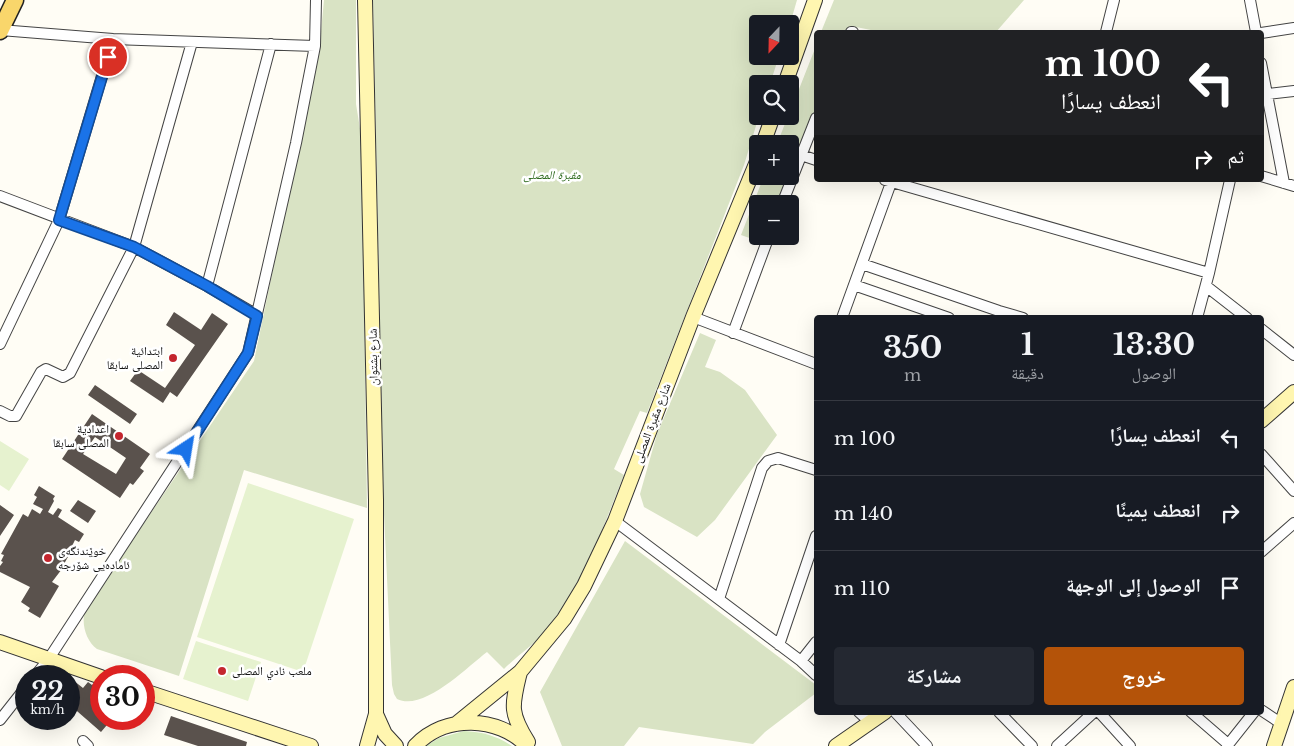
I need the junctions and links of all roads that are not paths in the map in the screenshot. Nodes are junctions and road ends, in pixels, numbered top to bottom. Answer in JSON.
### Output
{"nodes":[{"id":1,"x":15,"y":0,"type":"edge"},
{"id":2,"x":316,"y":0,"type":"edge"},
{"id":3,"x":365,"y":0,"type":"edge"},
{"id":4,"x":815,"y":0,"type":"edge"},
{"id":5,"x":1114,"y":0,"type":"edge"},
{"id":6,"x":1250,"y":0,"type":"edge"},
{"id":7,"x":1294,"y":28,"type":"edge"},
{"id":8,"x":1106,"y":30,"type":"edge"},
{"id":9,"x":1256,"y":30,"type":"edge"},
{"id":10,"x":0,"y":31,"type":"edge"},
{"id":11,"x":1264,"y":33,"type":"edge"},
{"id":12,"x":113,"y":39,"type":"junction"},
{"id":13,"x":192,"y":42,"type":"junction"},
{"id":14,"x":271,"y":44,"type":"junction"},
{"id":15,"x":315,"y":46,"type":"junction"},
{"id":16,"x":788,"y":75,"type":"edge"},
{"id":17,"x":1264,"y":78,"type":"edge"},
{"id":18,"x":1294,"y":91,"type":"edge"},
{"id":19,"x":1267,"y":94,"type":"junction"},
{"id":20,"x":814,"y":123,"type":"edge"},
{"id":21,"x":801,"y":155,"type":"junction"},
{"id":22,"x":814,"y":159,"type":"edge"},
{"id":23,"x":1264,"y":177,"type":"edge"},
{"id":24,"x":749,"y":181,"type":"edge"},
{"id":25,"x":889,"y":182,"type":"edge"},
{"id":26,"x":892,"y":182,"type":"edge"},
{"id":27,"x":1230,"y":182,"type":"edge"},
{"id":28,"x":1284,"y":183,"type":"junction"},
{"id":29,"x":1294,"y":186,"type":"edge"},
{"id":30,"x":785,"y":195,"type":"edge"},
{"id":31,"x":0,"y":196,"type":"edge"},
{"id":32,"x":59,"y":220,"type":"junction"},
{"id":33,"x":766,"y":245,"type":"edge"},
{"id":34,"x":134,"y":247,"type":"junction"},
{"id":35,"x":862,"y":264,"type":"junction"},
{"id":36,"x":1209,"y":273,"type":"junction"},
{"id":37,"x":854,"y":285,"type":"junction"},
{"id":38,"x":207,"y":286,"type":"junction"},
{"id":39,"x":1206,"y":286,"type":"junction"},
{"id":40,"x":843,"y":315,"type":"edge"},
{"id":41,"x":940,"y":315,"type":"edge"},
{"id":42,"x":1013,"y":315,"type":"edge"},
{"id":43,"x":1198,"y":315,"type":"edge"},
{"id":44,"x":1242,"y":315,"type":"edge"},
{"id":45,"x":257,"y":316,"type":"junction"},
{"id":46,"x":693,"y":317,"type":"junction"},
{"id":47,"x":1264,"y":331,"type":"edge"},
{"id":48,"x":733,"y":333,"type":"junction"},
{"id":49,"x":0,"y":344,"type":"edge"},
{"id":50,"x":1294,"y":355,"type":"edge"},
{"id":51,"x":814,"y":363,"type":"edge"},
{"id":52,"x":1294,"y":392,"type":"edge"},
{"id":53,"x":0,"y":411,"type":"edge"},
{"id":54,"x":1264,"y":418,"type":"edge"},
{"id":55,"x":1264,"y":457,"type":"edge"},
{"id":56,"x":814,"y":469,"type":"edge"},
{"id":57,"x":1294,"y":491,"type":"edge"},
{"id":58,"x":615,"y":521,"type":"junction"},
{"id":59,"x":1294,"y":523,"type":"edge"},
{"id":60,"x":814,"y":542,"type":"edge"},
{"id":61,"x":1264,"y":549,"type":"edge"},
{"id":62,"x":719,"y":599,"type":"junction"},
{"id":63,"x":0,"y":642,"type":"edge"},
{"id":64,"x":779,"y":644,"type":"junction"},
{"id":65,"x":814,"y":645,"type":"edge"},
{"id":66,"x":48,"y":660,"type":"junction"},
{"id":67,"x":801,"y":661,"type":"junction"},
{"id":68,"x":44,"y":665,"type":"edge"},
{"id":69,"x":520,"y":672,"type":"junction"},
{"id":70,"x":90,"y":673,"type":"edge"},
{"id":71,"x":814,"y":673,"type":"edge"},
{"id":72,"x":1294,"y":687,"type":"edge"},
{"id":73,"x":155,"y":695,"type":"edge"},
{"id":74,"x":15,"y":702,"type":"edge"},
{"id":75,"x":1264,"y":712,"type":"edge"},
{"id":76,"x":376,"y":714,"type":"junction"},
{"id":77,"x":862,"y":715,"type":"edge"},
{"id":78,"x":880,"y":715,"type":"edge"},
{"id":79,"x":898,"y":715,"type":"edge"},
{"id":80,"x":1002,"y":715,"type":"edge"},
{"id":81,"x":1091,"y":715,"type":"edge"},
{"id":82,"x":1102,"y":715,"type":"edge"},
{"id":83,"x":1195,"y":715,"type":"edge"},
{"id":84,"x":1252,"y":715,"type":"edge"},
{"id":85,"x":0,"y":720,"type":"edge"},
{"id":86,"x":870,"y":722,"type":"junction"},
{"id":87,"x":456,"y":724,"type":"junction"},
{"id":88,"x":1282,"y":724,"type":"junction"},
{"id":89,"x":415,"y":745,"type":"edge"},
{"id":90,"x":1228,"y":745,"type":"edge"},
{"id":91,"x":311,"y":746,"type":"edge"},
{"id":92,"x":367,"y":746,"type":"edge"},
{"id":93,"x":396,"y":746,"type":"edge"},
{"id":94,"x":529,"y":746,"type":"edge"},
{"id":95,"x":837,"y":746,"type":"edge"},
{"id":96,"x":927,"y":746,"type":"edge"},
{"id":97,"x":1032,"y":746,"type":"edge"},
{"id":98,"x":1057,"y":746,"type":"edge"},
{"id":99,"x":1130,"y":746,"type":"edge"},
{"id":100,"x":1274,"y":746,"type":"edge"}],
"edges":[{"from":1,"to":10,"type":"main road"},
{"from":2,"to":15,"type":"street"},
{"from":3,"to":76,"type":"street","name":"شارع بشتوان"},
{"from":4,"to":16,"type":"street"},
{"from":5,"to":8,"type":"street"},
{"from":6,"to":9,"type":"street"},
{"from":7,"to":11,"type":"street"},
{"from":10,"to":12,"type":"street"},
{"from":12,"to":13,"type":"street"},
{"from":12,"to":32,"type":"street"},
{"from":13,"to":14,"type":"street"},
{"from":13,"to":34,"type":"street"},
{"from":14,"to":15,"type":"street"},
{"from":14,"to":38,"type":"street"},
{"from":15,"to":45,"type":"street"},
{"from":17,"to":19,"type":"street"},
{"from":18,"to":19,"type":"street"},
{"from":19,"to":28,"type":"street"},
{"from":20,"to":21,"type":"street"},
{"from":21,"to":22,"type":"street"},
{"from":21,"to":30,"type":"street"},
{"from":23,"to":28,"type":"street"},
{"from":24,"to":46,"type":"street","name":"شارع مقبرة المصلى"},
{"from":25,"to":35,"type":"street"},
{"from":26,"to":36,"type":"street"},
{"from":27,"to":36,"type":"street"},
{"from":28,"to":29,"type":"street"},
{"from":31,"to":32,"type":"street"},
{"from":32,"to":34,"type":"street"},
{"from":32,"to":49,"type":"street"},
{"from":33,"to":48,"type":"street"},
{"from":34,"to":38,"type":"street"},
{"from":34,"to":53,"type":"street"},
{"from":35,"to":37,"type":"street"},
{"from":35,"to":42,"type":"street"},
{"from":36,"to":39,"type":"street"},
{"from":37,"to":40,"type":"street"},
{"from":37,"to":41,"type":"street"},
{"from":38,"to":45,"type":"street"},
{"from":39,"to":43,"type":"street"},
{"from":39,"to":44,"type":"street"},
{"from":45,"to":66,"type":"street"},
{"from":46,"to":48,"type":"street"},
{"from":46,"to":58,"type":"street","name":"شارع مقبرة المصلى"},
{"from":47,"to":50,"type":"street"},
{"from":48,"to":51,"type":"street"},
{"from":52,"to":54,"type":"street"},
{"from":55,"to":57,"type":"street"},
{"from":56,"to":62,"type":"street"},
{"from":58,"to":62,"type":"street"},
{"from":58,"to":69,"type":"street","name":"شارع مقبرة المصلى"},
{"from":59,"to":61,"type":"street"},
{"from":60,"to":64,"type":"street"},
{"from":62,"to":64,"type":"street"},
{"from":63,"to":66,"type":"street"},
{"from":64,"to":67,"type":"street"},
{"from":65,"to":67,"type":"street"},
{"from":66,"to":68,"type":"street"},
{"from":66,"to":70,"type":"street"},
{"from":67,"to":71,"type":"street"},
{"from":69,"to":87,"type":"street","name":"شارع مقبرة المصلى"},
{"from":69,"to":94,"type":"street","name":"شارع مقبرة المصلى"},
{"from":72,"to":88,"type":"street"},
{"from":73,"to":91,"type":"street"},
{"from":74,"to":85,"type":"street"},
{"from":75,"to":88,"type":"street"},
{"from":76,"to":92,"type":"street","name":"شارع بشتوان"},
{"from":76,"to":93,"type":"street","name":"شارع بشتوان"},
{"from":77,"to":86,"type":"street"},
{"from":78,"to":86,"type":"street"},
{"from":79,"to":96,"type":"street"},
{"from":80,"to":97,"type":"street"},
{"from":81,"to":98,"type":"street"},
{"from":82,"to":99,"type":"street"},
{"from":83,"to":90,"type":"street"},
{"from":84,"to":90,"type":"street"},
{"from":86,"to":95,"type":"street"},
{"from":87,"to":89,"type":"street"},
{"from":87,"to":94,"type":"street"},
{"from":88,"to":100,"type":"street"}]}
